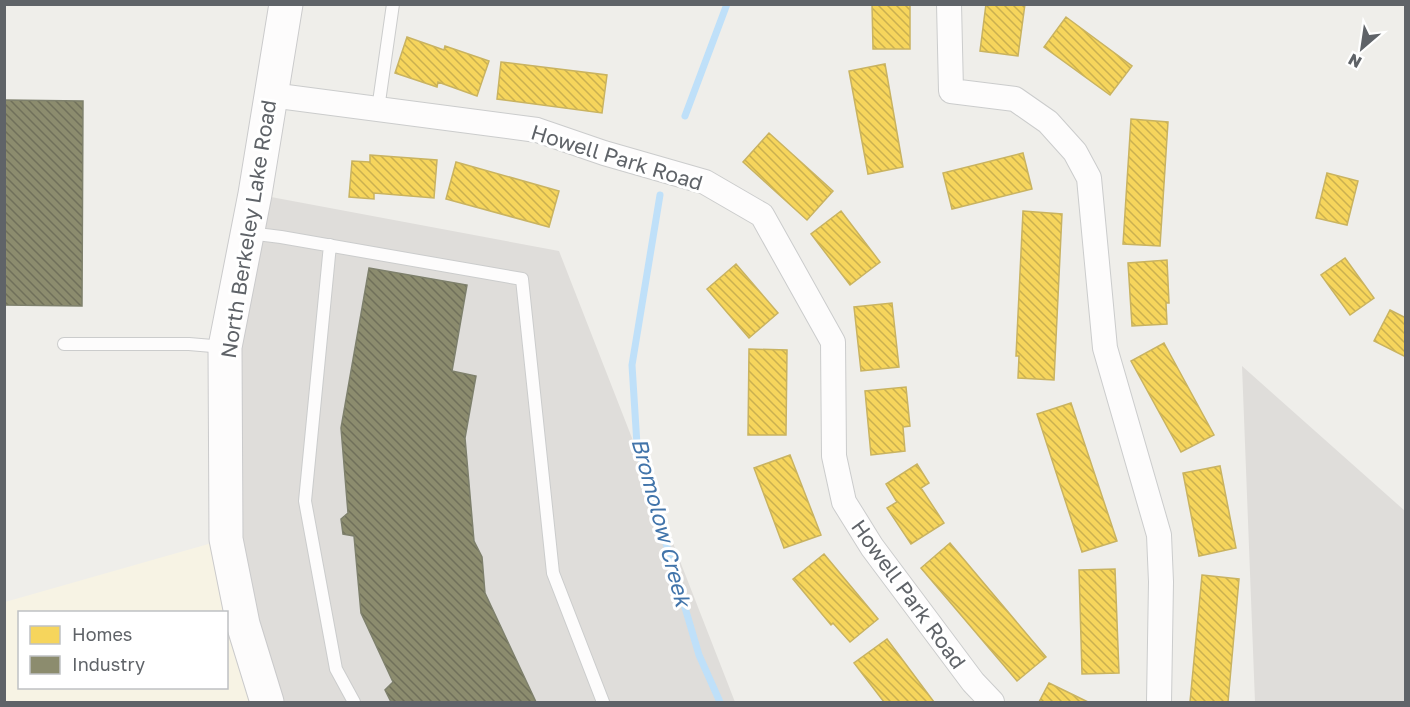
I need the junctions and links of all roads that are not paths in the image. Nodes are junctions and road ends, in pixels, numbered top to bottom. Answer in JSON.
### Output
{"nodes":[{"id":1,"x":286,"y":4,"type":"edge"},
{"id":2,"x":393,"y":4,"type":"edge"},
{"id":3,"x":950,"y":4,"type":"edge"},
{"id":4,"x":271,"y":95,"type":"junction"},
{"id":5,"x":378,"y":109,"type":"junction"},
{"id":6,"x":247,"y":233,"type":"junction"},
{"id":7,"x":330,"y":245,"type":"junction"},
{"id":8,"x":64,"y":344,"type":"dead end"},
{"id":9,"x":225,"y":347,"type":"junction"},
{"id":10,"x":267,"y":702,"type":"edge"},
{"id":11,"x":354,"y":702,"type":"edge"},
{"id":12,"x":603,"y":702,"type":"edge"},
{"id":13,"x":992,"y":702,"type":"edge"},
{"id":14,"x":1159,"y":702,"type":"edge"}],
"edges":[{"from":1,"to":4,"type":"street","name":"North Berkeley Lake Road"},
{"from":2,"to":5,"type":"lane"},
{"from":3,"to":14,"type":"street"},
{"from":4,"to":5,"type":"street","name":"Howell Park Road"},
{"from":4,"to":6,"type":"street","name":"North Berkeley Lake Road"},
{"from":5,"to":13,"type":"street","name":"Howell Park Road"},
{"from":6,"to":7,"type":"lane"},
{"from":6,"to":9,"type":"street","name":"North Berkeley Lake Road"},
{"from":7,"to":11,"type":"lane"},
{"from":7,"to":12,"type":"lane"},
{"from":8,"to":9,"type":"lane"},
{"from":9,"to":10,"type":"street","name":"North Berkeley Lake Road"}]}
